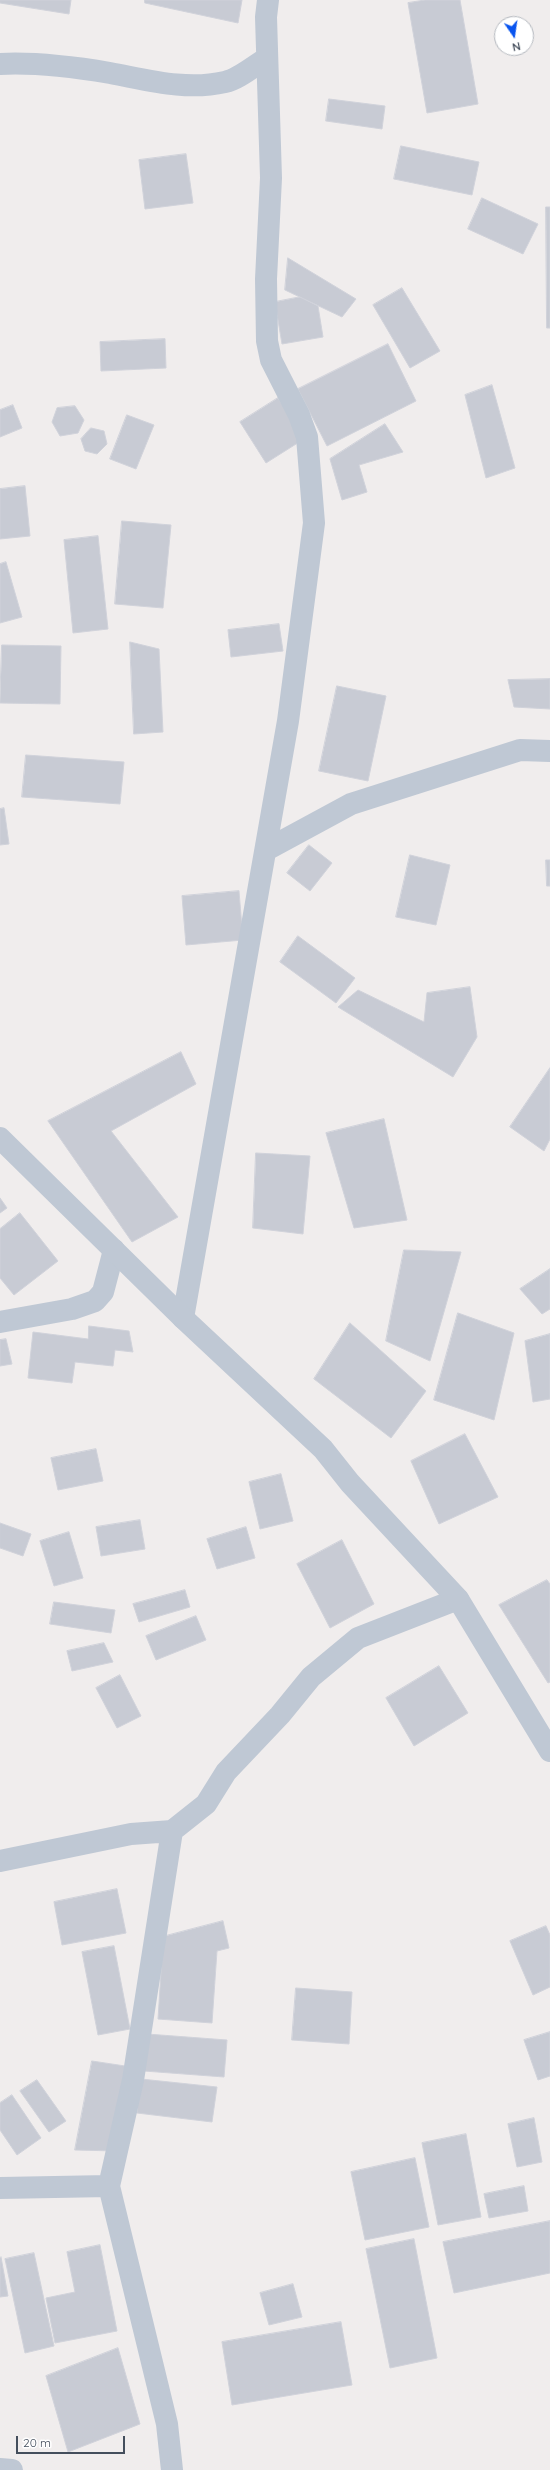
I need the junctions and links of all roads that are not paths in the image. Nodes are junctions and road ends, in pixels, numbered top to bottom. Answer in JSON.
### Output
{"nodes":[{"id":1,"x":268,"y":0,"type":"edge"},
{"id":2,"x":267,"y":58,"type":"junction"},
{"id":3,"x":0,"y":64,"type":"edge"},
{"id":4,"x":550,"y":750,"type":"edge"},
{"id":5,"x":266,"y":850,"type":"junction"},
{"id":6,"x":0,"y":1138,"type":"edge"},
{"id":7,"x":114,"y":1250,"type":"junction"},
{"id":8,"x":183,"y":1318,"type":"junction"},
{"id":9,"x":0,"y":1322,"type":"edge"},
{"id":10,"x":458,"y":1598,"type":"junction"},
{"id":11,"x":550,"y":1751,"type":"edge"},
{"id":12,"x":172,"y":1831,"type":"junction"},
{"id":13,"x":0,"y":1861,"type":"edge"},
{"id":14,"x":109,"y":2186,"type":"junction"},
{"id":15,"x":0,"y":2188,"type":"edge"},
{"id":16,"x":0,"y":2469,"type":"edge"},
{"id":17,"x":12,"y":2470,"type":"edge"},
{"id":18,"x":172,"y":2470,"type":"edge"}],
"edges":[{"from":1,"to":2,"type":"street"},
{"from":2,"to":3,"type":"street"},
{"from":2,"to":5,"type":"street"},
{"from":4,"to":5,"type":"street"},
{"from":5,"to":8,"type":"street"},
{"from":6,"to":7,"type":"street"},
{"from":7,"to":8,"type":"street"},
{"from":7,"to":9,"type":"street"},
{"from":8,"to":10,"type":"street"},
{"from":10,"to":11,"type":"street"},
{"from":10,"to":12,"type":"street"},
{"from":12,"to":13,"type":"street"},
{"from":12,"to":14,"type":"street"},
{"from":14,"to":15,"type":"street"},
{"from":14,"to":18,"type":"street"},
{"from":16,"to":17,"type":"street"}]}
